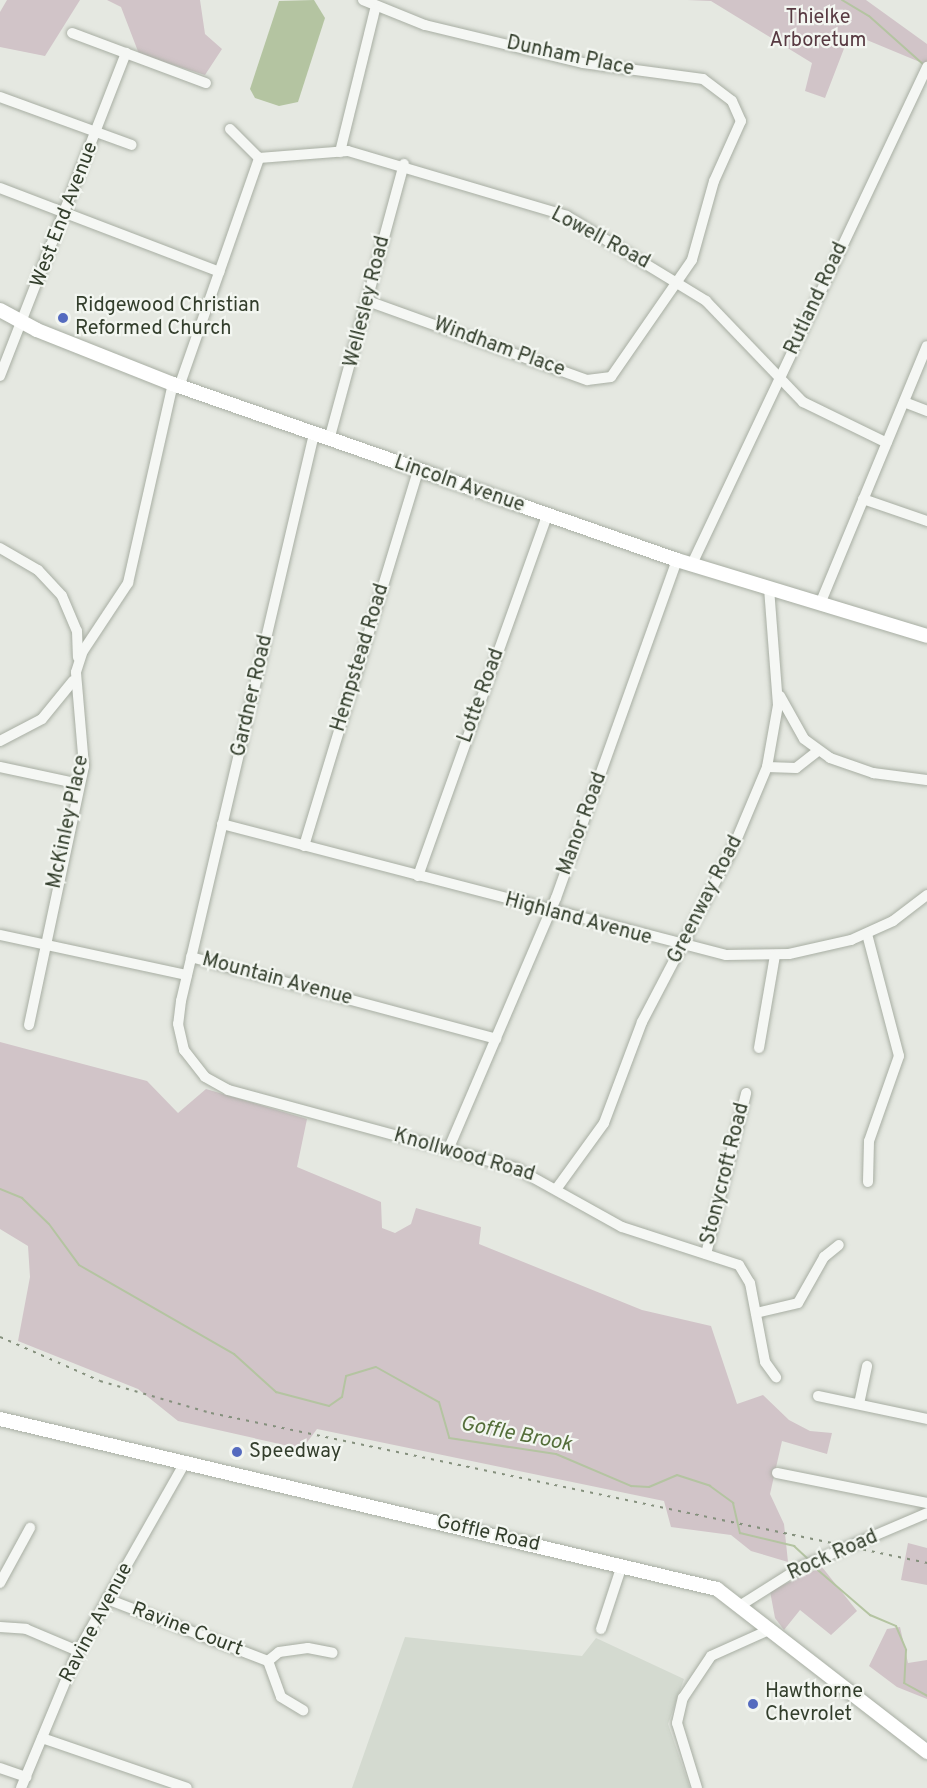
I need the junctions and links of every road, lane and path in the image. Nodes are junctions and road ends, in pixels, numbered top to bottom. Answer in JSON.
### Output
{"nodes":[{"id":1,"x":363,"y":0,"type":"edge"},
{"id":2,"x":375,"y":9,"type":"junction"},
{"id":3,"x":72,"y":33,"type":"dead end"},
{"id":4,"x":126,"y":53,"type":"junction"},
{"id":5,"x":927,"y":67,"type":"edge"},
{"id":6,"x":206,"y":83,"type":"dead end"},
{"id":7,"x":0,"y":97,"type":"edge"},
{"id":8,"x":230,"y":129,"type":"dead end"},
{"id":9,"x":96,"y":133,"type":"junction"},
{"id":10,"x":132,"y":145,"type":"dead end"},
{"id":11,"x":340,"y":152,"type":"junction"},
{"id":12,"x":259,"y":158,"type":"junction"},
{"id":13,"x":404,"y":164,"type":"junction"},
{"id":14,"x":0,"y":188,"type":"edge"},
{"id":15,"x":66,"y":213,"type":"junction"},
{"id":16,"x":220,"y":272,"type":"junction"},
{"id":17,"x":678,"y":282,"type":"junction"},
{"id":18,"x":370,"y":302,"type":"junction"},
{"id":19,"x":0,"y":310,"type":"edge"},
{"id":20,"x":24,"y":323,"type":"junction"},
{"id":21,"x":927,"y":346,"type":"edge"},
{"id":22,"x":778,"y":374,"type":"junction"},
{"id":23,"x":0,"y":376,"type":"edge"},
{"id":24,"x":176,"y":386,"type":"junction"},
{"id":25,"x":904,"y":402,"type":"junction"},
{"id":26,"x":927,"y":411,"type":"edge"},
{"id":27,"x":314,"y":434,"type":"junction"},
{"id":28,"x":329,"y":440,"type":"junction"},
{"id":29,"x":887,"y":443,"type":"junction"},
{"id":30,"x":418,"y":471,"type":"junction"},
{"id":31,"x":863,"y":499,"type":"junction"},
{"id":32,"x":547,"y":516,"type":"junction"},
{"id":33,"x":927,"y":522,"type":"edge"},
{"id":34,"x":1,"y":548,"type":"edge"},
{"id":35,"x":677,"y":560,"type":"junction"},
{"id":36,"x":692,"y":564,"type":"junction"},
{"id":37,"x":769,"y":589,"type":"junction"},
{"id":38,"x":820,"y":604,"type":"junction"},
{"id":39,"x":927,"y":636,"type":"edge"},
{"id":40,"x":76,"y":672,"type":"junction"},
{"id":41,"x":777,"y":684,"type":"junction"},
{"id":42,"x":0,"y":741,"type":"edge"},
{"id":43,"x":818,"y":750,"type":"junction"},
{"id":44,"x":0,"y":767,"type":"edge"},
{"id":45,"x":767,"y":767,"type":"junction"},
{"id":46,"x":927,"y":780,"type":"edge"},
{"id":47,"x":79,"y":784,"type":"junction"},
{"id":48,"x":222,"y":824,"type":"junction"},
{"id":49,"x":304,"y":846,"type":"junction"},
{"id":50,"x":418,"y":876,"type":"junction"},
{"id":51,"x":927,"y":895,"type":"edge"},
{"id":52,"x":550,"y":912,"type":"junction"},
{"id":53,"x":867,"y":934,"type":"junction"},
{"id":54,"x":0,"y":935,"type":"edge"},
{"id":55,"x":42,"y":944,"type":"junction"},
{"id":56,"x":682,"y":947,"type":"junction"},
{"id":57,"x":775,"y":955,"type":"junction"},
{"id":58,"x":191,"y":957,"type":"junction"},
{"id":59,"x":187,"y":975,"type":"junction"},
{"id":60,"x":29,"y":1026,"type":"dead end"},
{"id":61,"x":496,"y":1039,"type":"junction"},
{"id":62,"x":759,"y":1048,"type":"dead end"},
{"id":63,"x":746,"y":1093,"type":"dead end"},
{"id":64,"x":448,"y":1150,"type":"junction"},
{"id":65,"x":868,"y":1182,"type":"dead end"},
{"id":66,"x":557,"y":1188,"type":"junction"},
{"id":67,"x":839,"y":1245,"type":"dead end"},
{"id":68,"x":706,"y":1254,"type":"junction"},
{"id":69,"x":756,"y":1313,"type":"junction"},
{"id":70,"x":867,"y":1366,"type":"dead end"},
{"id":71,"x":776,"y":1377,"type":"dead end"},
{"id":72,"x":818,"y":1396,"type":"dead end"},
{"id":73,"x":859,"y":1404,"type":"junction"},
{"id":74,"x":0,"y":1419,"type":"edge"},
{"id":75,"x":927,"y":1419,"type":"edge"},
{"id":76,"x":185,"y":1463,"type":"junction"},
{"id":77,"x":777,"y":1473,"type":"dead end"},
{"id":78,"x":927,"y":1503,"type":"edge"},
{"id":79,"x":927,"y":1513,"type":"edge"},
{"id":80,"x":30,"y":1528,"type":"dead end"},
{"id":81,"x":622,"y":1565,"type":"junction"},
{"id":82,"x":0,"y":1583,"type":"edge"},
{"id":83,"x":107,"y":1599,"type":"junction"},
{"id":84,"x":741,"y":1605,"type":"junction"},
{"id":85,"x":0,"y":1627,"type":"edge"},
{"id":86,"x":601,"y":1629,"type":"dead end"},
{"id":87,"x":771,"y":1629,"type":"junction"},
{"id":88,"x":78,"y":1651,"type":"junction"},
{"id":89,"x":333,"y":1653,"type":"dead end"},
{"id":90,"x":268,"y":1661,"type":"junction"},
{"id":91,"x":303,"y":1710,"type":"dead end"},
{"id":92,"x":42,"y":1737,"type":"junction"},
{"id":93,"x":927,"y":1752,"type":"edge"},
{"id":94,"x":0,"y":1768,"type":"edge"},
{"id":95,"x":26,"y":1777,"type":"junction"},
{"id":96,"x":21,"y":1788,"type":"edge"},
{"id":97,"x":187,"y":1788,"type":"edge"},
{"id":98,"x":697,"y":1788,"type":"edge"}],
"edges":[{"from":1,"to":2,"type":"street","name":"Dunham Place"},
{"from":2,"to":11,"type":"street"},
{"from":2,"to":17,"type":"street","name":"Dunham Place"},
{"from":3,"to":4,"type":"street"},
{"from":4,"to":6,"type":"street"},
{"from":4,"to":9,"type":"street","name":"West End Avenue"},
{"from":5,"to":22,"type":"street","name":"Rutland Road"},
{"from":7,"to":9,"type":"street"},
{"from":8,"to":12,"type":"street"},
{"from":9,"to":10,"type":"street"},
{"from":9,"to":15,"type":"street","name":"West End Avenue"},
{"from":11,"to":12,"type":"street","name":"Lowell Road"},
{"from":11,"to":13,"type":"street","name":"Lowell Road"},
{"from":12,"to":16,"type":"street"},
{"from":13,"to":17,"type":"street","name":"Lowell Road"},
{"from":13,"to":18,"type":"street","name":"Wellesley Road"},
{"from":14,"to":15,"type":"street"},
{"from":15,"to":16,"type":"street"},
{"from":15,"to":20,"type":"street","name":"West End Avenue"},
{"from":16,"to":24,"type":"street"},
{"from":17,"to":18,"type":"street","name":"Windham Place"},
{"from":17,"to":22,"type":"street","name":"Lowell Road"},
{"from":18,"to":28,"type":"street","name":"Wellesley Road"},
{"from":19,"to":20,"type":"main road","name":"Lincoln Avenue"},
{"from":20,"to":23,"type":"street","name":"West End Avenue"},
{"from":20,"to":24,"type":"main road","name":"Lincoln Avenue"},
{"from":21,"to":25,"type":"street"},
{"from":22,"to":29,"type":"street","name":"Lowell Road"},
{"from":22,"to":36,"type":"street","name":"Rutland Road"},
{"from":24,"to":27,"type":"main road","name":"Lincoln Avenue"},
{"from":24,"to":40,"type":"street"},
{"from":25,"to":26,"type":"street"},
{"from":25,"to":29,"type":"street"},
{"from":27,"to":28,"type":"main road","name":"Lincoln Avenue"},
{"from":27,"to":48,"type":"street","name":"Gardner Road"},
{"from":28,"to":30,"type":"main road","name":"Lincoln Avenue"},
{"from":29,"to":31,"type":"street"},
{"from":30,"to":32,"type":"main road","name":"Lincoln Avenue"},
{"from":30,"to":49,"type":"street","name":"Hempstead Road"},
{"from":31,"to":33,"type":"street"},
{"from":31,"to":38,"type":"street"},
{"from":32,"to":35,"type":"main road","name":"Lincoln Avenue"},
{"from":32,"to":50,"type":"street","name":"Lotte Road"},
{"from":34,"to":40,"type":"street","name":"McKinley Place"},
{"from":35,"to":36,"type":"main road","name":"Lincoln Avenue"},
{"from":35,"to":52,"type":"street","name":"Manor Road"},
{"from":36,"to":37,"type":"main road","name":"Lincoln Avenue"},
{"from":37,"to":38,"type":"main road","name":"Lincoln Avenue"},
{"from":37,"to":41,"type":"street","name":"Greenway Road"},
{"from":38,"to":39,"type":"main road","name":"Lincoln Avenue"},
{"from":40,"to":42,"type":"street"},
{"from":40,"to":47,"type":"street","name":"McKinley Place"},
{"from":41,"to":43,"type":"street"},
{"from":41,"to":45,"type":"street","name":"Greenway Road"},
{"from":43,"to":45,"type":"street"},
{"from":43,"to":46,"type":"street"},
{"from":44,"to":47,"type":"street"},
{"from":45,"to":56,"type":"street","name":"Greenway Road"},
{"from":47,"to":55,"type":"street","name":"McKinley Place"},
{"from":48,"to":49,"type":"street","name":"Highland Avenue"},
{"from":48,"to":58,"type":"street","name":"Gardner Road"},
{"from":49,"to":50,"type":"street","name":"Highland Avenue"},
{"from":50,"to":52,"type":"street","name":"Highland Avenue"},
{"from":51,"to":53,"type":"street","name":"Highland Avenue"},
{"from":52,"to":56,"type":"street","name":"Highland Avenue"},
{"from":52,"to":61,"type":"street","name":"Manor Road"},
{"from":53,"to":57,"type":"street","name":"Highland Avenue"},
{"from":53,"to":65,"type":"street"},
{"from":54,"to":55,"type":"street","name":"Mountain Avenue"},
{"from":55,"to":59,"type":"street","name":"Mountain Avenue"},
{"from":55,"to":60,"type":"street","name":"McKinley Place"},
{"from":56,"to":57,"type":"street","name":"Highland Avenue"},
{"from":56,"to":66,"type":"street","name":"Greenway Road"},
{"from":57,"to":62,"type":"street"},
{"from":58,"to":59,"type":"street","name":"Mountain Avenue"},
{"from":58,"to":61,"type":"street","name":"Mountain Avenue"},
{"from":59,"to":64,"type":"street","name":"Knollwood Road"},
{"from":61,"to":64,"type":"street","name":"Manor Road"},
{"from":63,"to":68,"type":"street","name":"Stonycroft Road"},
{"from":64,"to":66,"type":"street","name":"Knollwood Road"},
{"from":66,"to":68,"type":"street","name":"Knollwood Road"},
{"from":67,"to":69,"type":"street"},
{"from":68,"to":69,"type":"street","name":"Knollwood Road"},
{"from":69,"to":71,"type":"street","name":"Knollwood Road"},
{"from":70,"to":73,"type":"street"},
{"from":72,"to":73,"type":"street"},
{"from":73,"to":75,"type":"street"},
{"from":74,"to":76,"type":"main road","name":"Goffle Road"},
{"from":76,"to":81,"type":"main road","name":"Goffle Road"},
{"from":76,"to":83,"type":"street","name":"Ravine Avenue"},
{"from":77,"to":78,"type":"street"},
{"from":79,"to":84,"type":"street","name":"Rock Road"},
{"from":80,"to":82,"type":"street"},
{"from":81,"to":84,"type":"main road","name":"Goffle Road"},
{"from":81,"to":86,"type":"street"},
{"from":83,"to":88,"type":"street","name":"Ravine Avenue"},
{"from":83,"to":90,"type":"street","name":"Ravine Court"},
{"from":84,"to":87,"type":"main road","name":"Goffle Road"},
{"from":85,"to":88,"type":"street"},
{"from":87,"to":93,"type":"main road","name":"Goffle Road"},
{"from":87,"to":98,"type":"street"},
{"from":88,"to":92,"type":"street","name":"Ravine Avenue"},
{"from":89,"to":90,"type":"street"},
{"from":90,"to":91,"type":"street"},
{"from":92,"to":95,"type":"street","name":"Ravine Avenue"},
{"from":92,"to":97,"type":"street"},
{"from":94,"to":95,"type":"street"},
{"from":95,"to":96,"type":"street","name":"Ravine Avenue"}]}
